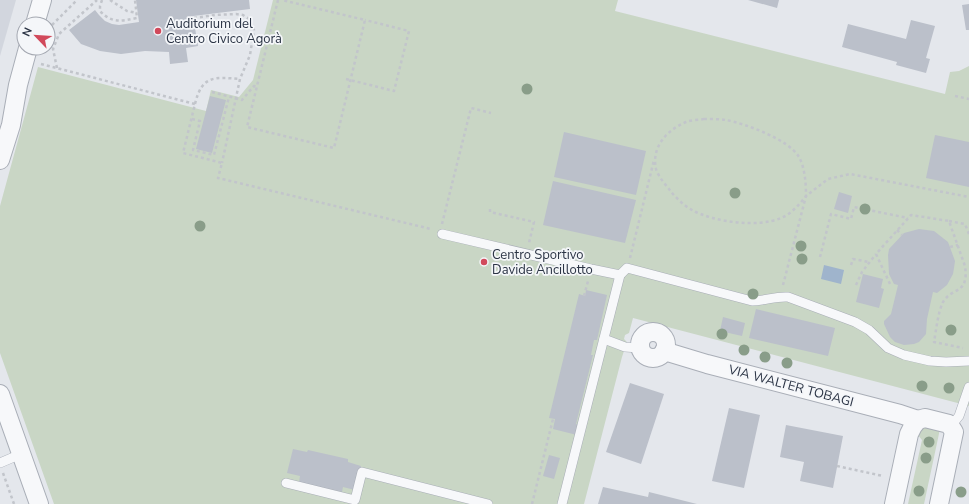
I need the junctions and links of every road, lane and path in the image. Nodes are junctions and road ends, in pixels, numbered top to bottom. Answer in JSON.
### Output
{"nodes":[{"id":1,"x":42,"y":0,"type":"edge"},
{"id":2,"x":77,"y":0,"type":"edge"},
{"id":3,"x":97,"y":0,"type":"edge"},
{"id":4,"x":102,"y":0,"type":"edge"},
{"id":5,"x":110,"y":0,"type":"edge"},
{"id":6,"x":135,"y":0,"type":"edge"},
{"id":7,"x":278,"y":0,"type":"edge"},
{"id":8,"x":282,"y":0,"type":"edge"},
{"id":9,"x":137,"y":13,"type":"junction"},
{"id":10,"x":43,"y":16,"type":"edge"},
{"id":11,"x":194,"y":18,"type":"dead end"},
{"id":12,"x":365,"y":20,"type":"junction"},
{"id":13,"x":56,"y":21,"type":"edge"},
{"id":14,"x":358,"y":49,"type":"junction"},
{"id":15,"x":363,"y":50,"type":"dead end"},
{"id":16,"x":26,"y":56,"type":"edge"},
{"id":17,"x":38,"y":63,"type":"dead end"},
{"id":18,"x":57,"y":68,"type":"junction"},
{"id":19,"x":240,"y":79,"type":"junction"},
{"id":20,"x":346,"y":79,"type":"dead end"},
{"id":21,"x":350,"y":80,"type":"junction"},
{"id":22,"x":257,"y":86,"type":"junction"},
{"id":23,"x":212,"y":92,"type":"dead end"},
{"id":24,"x":955,"y":96,"type":"dead end"},
{"id":25,"x":229,"y":97,"type":"junction"},
{"id":26,"x":236,"y":99,"type":"junction"},
{"id":27,"x":969,"y":99,"type":"edge"},
{"id":28,"x":195,"y":104,"type":"junction"},
{"id":29,"x":491,"y":113,"type":"dead end"},
{"id":30,"x":192,"y":119,"type":"junction"},
{"id":31,"x":208,"y":154,"type":"junction"},
{"id":32,"x":655,"y":156,"type":"junction"},
{"id":33,"x":206,"y":159,"type":"junction"},
{"id":34,"x":0,"y":160,"type":"edge"},
{"id":35,"x":222,"y":163,"type":"junction"},
{"id":36,"x":806,"y":196,"type":"junction"},
{"id":37,"x":969,"y":197,"type":"edge"},
{"id":38,"x":490,"y":209,"type":"dead end"},
{"id":39,"x":908,"y":218,"type":"junction"},
{"id":40,"x":949,"y":221,"type":"junction"},
{"id":41,"x":897,"y":230,"type":"junction"},
{"id":42,"x":441,"y":233,"type":"junction"},
{"id":43,"x":969,"y":234,"type":"edge"},
{"id":44,"x":902,"y":235,"type":"dead end"},
{"id":45,"x":958,"y":245,"type":"junction"},
{"id":46,"x":950,"y":247,"type":"dead end"},
{"id":47,"x":526,"y":253,"type":"junction"},
{"id":48,"x":876,"y":254,"type":"junction"},
{"id":49,"x":820,"y":257,"type":"dead end"},
{"id":50,"x":869,"y":262,"type":"junction"},
{"id":51,"x":969,"y":262,"type":"edge"},
{"id":52,"x":851,"y":265,"type":"dead end"},
{"id":53,"x":966,"y":266,"type":"junction"},
{"id":54,"x":627,"y":268,"type":"junction"},
{"id":55,"x":591,"y":269,"type":"junction"},
{"id":56,"x":620,"y":275,"type":"junction"},
{"id":57,"x":890,"y":284,"type":"dead end"},
{"id":58,"x":856,"y":285,"type":"dead end"},
{"id":59,"x":584,"y":296,"type":"dead end"},
{"id":60,"x":780,"y":296,"type":"junction"},
{"id":61,"x":604,"y":340,"type":"junction"},
{"id":62,"x":639,"y":348,"type":"joint"},
{"id":63,"x":969,"y":350,"type":"edge"},
{"id":64,"x":969,"y":361,"type":"edge"},
{"id":65,"x":969,"y":387,"type":"edge"},
{"id":66,"x":0,"y":394,"type":"edge"},
{"id":67,"x":553,"y":419,"type":"dead end"},
{"id":68,"x":918,"y":420,"type":"junction"},
{"id":69,"x":951,"y":426,"type":"junction"},
{"id":70,"x":21,"y":454,"type":"junction"},
{"id":71,"x":838,"y":466,"type":"dead end"},
{"id":72,"x":1,"y":467,"type":"edge"},
{"id":73,"x":884,"y":476,"type":"dead end"},
{"id":74,"x":286,"y":483,"type":"dead end"},
{"id":75,"x":14,"y":504,"type":"edge"},
{"id":76,"x":39,"y":504,"type":"edge"},
{"id":77,"x":488,"y":504,"type":"edge"},
{"id":78,"x":532,"y":504,"type":"edge"},
{"id":79,"x":562,"y":504,"type":"edge"},
{"id":80,"x":894,"y":504,"type":"edge"},
{"id":81,"x":939,"y":504,"type":"edge"}],
"edges":[{"from":1,"to":10,"type":"street"},
{"from":2,"to":13,"type":"path"},
{"from":3,"to":18,"type":"path"},
{"from":4,"to":9,"type":"path"},
{"from":5,"to":9,"type":"path"},
{"from":6,"to":9,"type":"path"},
{"from":7,"to":22,"type":"path"},
{"from":8,"to":12,"type":"path"},
{"from":11,"to":19,"type":"path"},
{"from":12,"to":14,"type":"path"},
{"from":12,"to":21,"type":"path"},
{"from":14,"to":15,"type":"path"},
{"from":14,"to":21,"type":"path"},
{"from":16,"to":34,"type":"street"},
{"from":17,"to":18,"type":"path"},
{"from":18,"to":28,"type":"path"},
{"from":19,"to":26,"type":"path"},
{"from":19,"to":28,"type":"path"},
{"from":20,"to":21,"type":"path"},
{"from":21,"to":22,"type":"path"},
{"from":22,"to":26,"type":"path"},
{"from":23,"to":25,"type":"path"},
{"from":24,"to":27,"type":"path"},
{"from":25,"to":26,"type":"path"},
{"from":25,"to":31,"type":"path"},
{"from":26,"to":35,"type":"path"},
{"from":28,"to":30,"type":"path"},
{"from":29,"to":42,"type":"path"},
{"from":30,"to":31,"type":"path"},
{"from":30,"to":33,"type":"path"},
{"from":31,"to":33,"type":"path"},
{"from":32,"to":36,"type":"path"},
{"from":32,"to":36,"type":"path"},
{"from":32,"to":54,"type":"path"},
{"from":33,"to":35,"type":"path"},
{"from":35,"to":42,"type":"path"},
{"from":36,"to":37,"type":"path"},
{"from":36,"to":60,"type":"path"},
{"from":38,"to":47,"type":"path"},
{"from":39,"to":40,"type":"path"},
{"from":39,"to":41,"type":"path"},
{"from":39,"to":49,"type":"path"},
{"from":40,"to":43,"type":"path"},
{"from":40,"to":45,"type":"path"},
{"from":41,"to":44,"type":"path"},
{"from":41,"to":48,"type":"path"},
{"from":42,"to":47,"type":"lane"},
{"from":45,"to":46,"type":"path"},
{"from":45,"to":53,"type":"path"},
{"from":47,"to":55,"type":"lane"},
{"from":48,"to":50,"type":"path"},
{"from":48,"to":57,"type":"path"},
{"from":50,"to":52,"type":"path"},
{"from":50,"to":58,"type":"path"},
{"from":51,"to":53,"type":"path"},
{"from":53,"to":63,"type":"path"},
{"from":54,"to":56,"type":"lane"},
{"from":54,"to":60,"type":"lane"},
{"from":55,"to":56,"type":"lane"},
{"from":55,"to":59,"type":"path"},
{"from":56,"to":61,"type":"lane"},
{"from":60,"to":64,"type":"lane"},
{"from":61,"to":62,"type":"lane"},
{"from":61,"to":79,"type":"lane"},
{"from":62,"to":68,"type":"street","name":"VIA WALTER TOBAGI"},
{"from":65,"to":69,"type":"lane"},
{"from":66,"to":70,"type":"street"},
{"from":67,"to":78,"type":"path"},
{"from":68,"to":69,"type":"street","name":"VIA WALTER TOBAGI"},
{"from":68,"to":80,"type":"street"},
{"from":69,"to":81,"type":"street"},
{"from":70,"to":72,"type":"lane"},
{"from":70,"to":76,"type":"street"},
{"from":71,"to":73,"type":"path"},
{"from":72,"to":75,"type":"path"},
{"from":74,"to":77,"type":"lane"}]}
